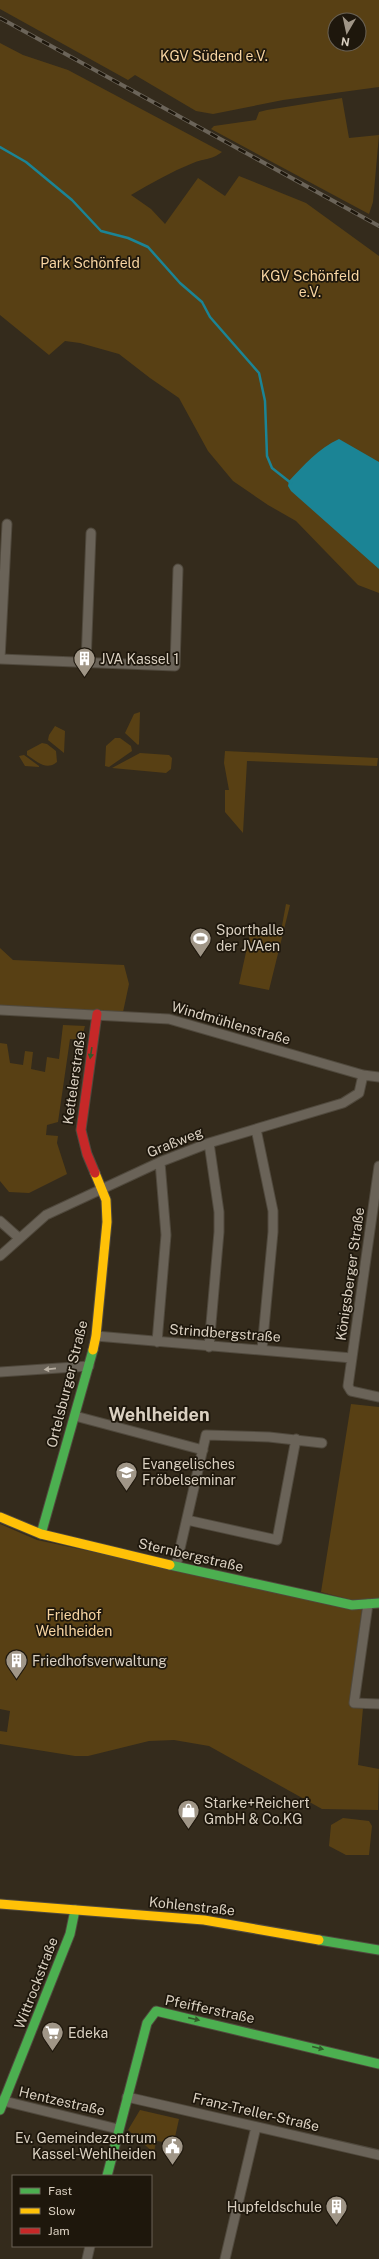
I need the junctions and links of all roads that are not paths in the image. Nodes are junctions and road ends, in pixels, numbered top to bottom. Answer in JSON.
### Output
{"nodes":[{"id":1,"x":7,"y":524,"type":"dead end"},
{"id":2,"x":91,"y":533,"type":"dead end"},
{"id":3,"x":178,"y":569,"type":"dead end"},
{"id":4,"x":0,"y":659,"type":"edge"},
{"id":5,"x":86,"y":663,"type":"junction"},
{"id":6,"x":0,"y":1010,"type":"edge"},
{"id":7,"x":97,"y":1014,"type":"junction"},
{"id":8,"x":363,"y":1075,"type":"junction"},
{"id":9,"x":379,"y":1077,"type":"edge"},
{"id":10,"x":256,"y":1129,"type":"junction"},
{"id":11,"x":209,"y":1142,"type":"junction"},
{"id":12,"x":160,"y":1162,"type":"junction"},
{"id":13,"x":379,"y":1166,"type":"edge"},
{"id":14,"x":102,"y":1190,"type":"junction"},
{"id":15,"x":0,"y":1221,"type":"edge"},
{"id":16,"x":374,"y":1232,"type":"edge"},
{"id":17,"x":19,"y":1238,"type":"junction"},
{"id":18,"x":0,"y":1256,"type":"edge"},
{"id":19,"x":96,"y":1336,"type":"junction"},
{"id":20,"x":157,"y":1342,"type":"junction"},
{"id":21,"x":209,"y":1347,"type":"junction"},
{"id":22,"x":262,"y":1349,"type":"junction"},
{"id":23,"x":352,"y":1358,"type":"junction"},
{"id":24,"x":89,"y":1366,"type":"junction"},
{"id":25,"x":0,"y":1372,"type":"edge"},
{"id":26,"x":379,"y":1397,"type":"edge"},
{"id":27,"x":75,"y":1416,"type":"junction"},
{"id":28,"x":296,"y":1439,"type":"junction"},
{"id":29,"x":322,"y":1443,"type":"dead end"},
{"id":30,"x":203,"y":1450,"type":"junction"},
{"id":31,"x":0,"y":1517,"type":"edge"},
{"id":32,"x":187,"y":1520,"type":"junction"},
{"id":33,"x":41,"y":1534,"type":"junction"},
{"id":34,"x":176,"y":1566,"type":"junction"},
{"id":35,"x":379,"y":1603,"type":"edge"},
{"id":36,"x":368,"y":1604,"type":"junction"},
{"id":37,"x":379,"y":1704,"type":"edge"},
{"id":38,"x":0,"y":1904,"type":"edge"},
{"id":39,"x":75,"y":1910,"type":"junction"},
{"id":40,"x":379,"y":1950,"type":"edge"},
{"id":41,"x":379,"y":2064,"type":"edge"},
{"id":42,"x":127,"y":2097,"type":"junction"},
{"id":43,"x":2,"y":2101,"type":"edge"},
{"id":44,"x":0,"y":2110,"type":"edge"},
{"id":45,"x":256,"y":2127,"type":"junction"},
{"id":46,"x":118,"y":2129,"type":"junction"},
{"id":47,"x":379,"y":2155,"type":"edge"},
{"id":48,"x":107,"y":2175,"type":"edge"},
{"id":49,"x":90,"y":2247,"type":"edge"},
{"id":50,"x":86,"y":2259,"type":"edge"},
{"id":51,"x":224,"y":2259,"type":"edge"}],
"edges":[{"from":1,"to":4,"type":"street"},
{"from":2,"to":5,"type":"street"},
{"from":3,"to":5,"type":"street"},
{"from":4,"to":5,"type":"street"},
{"from":6,"to":7,"type":"street","name":"Windmühlenstraße"},
{"from":7,"to":8,"type":"street","name":"Windmühlenstraße"},
{"from":7,"to":14,"type":"street","name":"Kettelerstraße","one_way":true},
{"from":8,"to":9,"type":"street","name":"Windmühlenstraße"},
{"from":8,"to":10,"type":"street","name":"Graßweg"},
{"from":10,"to":11,"type":"street","name":"Graßweg"},
{"from":10,"to":22,"type":"street"},
{"from":11,"to":12,"type":"street","name":"Graßweg"},
{"from":11,"to":21,"type":"street"},
{"from":12,"to":14,"type":"street","name":"Graßweg"},
{"from":12,"to":20,"type":"street"},
{"from":13,"to":16,"type":"street","name":"Königsberger Straße"},
{"from":14,"to":17,"type":"street","name":"Graßweg"},
{"from":14,"to":19,"type":"street","name":"Ortelsburger Straße"},
{"from":15,"to":17,"type":"street"},
{"from":16,"to":23,"type":"street","name":"Königsberger Straße"},
{"from":17,"to":18,"type":"street","name":"Graßweg"},
{"from":19,"to":20,"type":"street","name":"Strindbergstraße"},
{"from":19,"to":24,"type":"street","name":"Ortelsburger Straße"},
{"from":20,"to":21,"type":"street","name":"Strindbergstraße"},
{"from":21,"to":22,"type":"street","name":"Strindbergstraße"},
{"from":22,"to":23,"type":"street","name":"Strindbergstraße"},
{"from":23,"to":26,"type":"street","name":"Königsberger Straße"},
{"from":24,"to":25,"type":"street","one_way":true},
{"from":24,"to":27,"type":"street","name":"Ortelsburger Straße"},
{"from":27,"to":30,"type":"street"},
{"from":27,"to":33,"type":"street","name":"Ortelsburger Straße"},
{"from":28,"to":29,"type":"street"},
{"from":28,"to":30,"type":"street"},
{"from":28,"to":32,"type":"street"},
{"from":30,"to":32,"type":"street"},
{"from":31,"to":33,"type":"street","name":"Sternbergstraße"},
{"from":32,"to":34,"type":"street"},
{"from":33,"to":34,"type":"street","name":"Sternbergstraße"},
{"from":34,"to":36,"type":"street","name":"Sternbergstraße"},
{"from":35,"to":36,"type":"street","name":"Sternbergstraße"},
{"from":36,"to":37,"type":"street"},
{"from":38,"to":39,"type":"street","name":"Kohlenstraße"},
{"from":39,"to":40,"type":"street","name":"Kohlenstraße"},
{"from":39,"to":43,"type":"street","name":"Wittrockstraße"},
{"from":42,"to":41,"type":"street","name":"Pfeifferstraße","one_way":true},
{"from":42,"to":45,"type":"street","name":"Franz-Treller-Straße"},
{"from":42,"to":46,"type":"street","name":"Pfeifferstraße"},
{"from":43,"to":44,"type":"street","name":"Wittrockstraße"},
{"from":43,"to":46,"type":"street","name":"Hentzestraße"},
{"from":45,"to":47,"type":"street","name":"Franz-Treller-Straße"},
{"from":45,"to":51,"type":"street"},
{"from":46,"to":48,"type":"street","name":"Pfeifferstraße"},
{"from":49,"to":50,"type":"street"}]}
